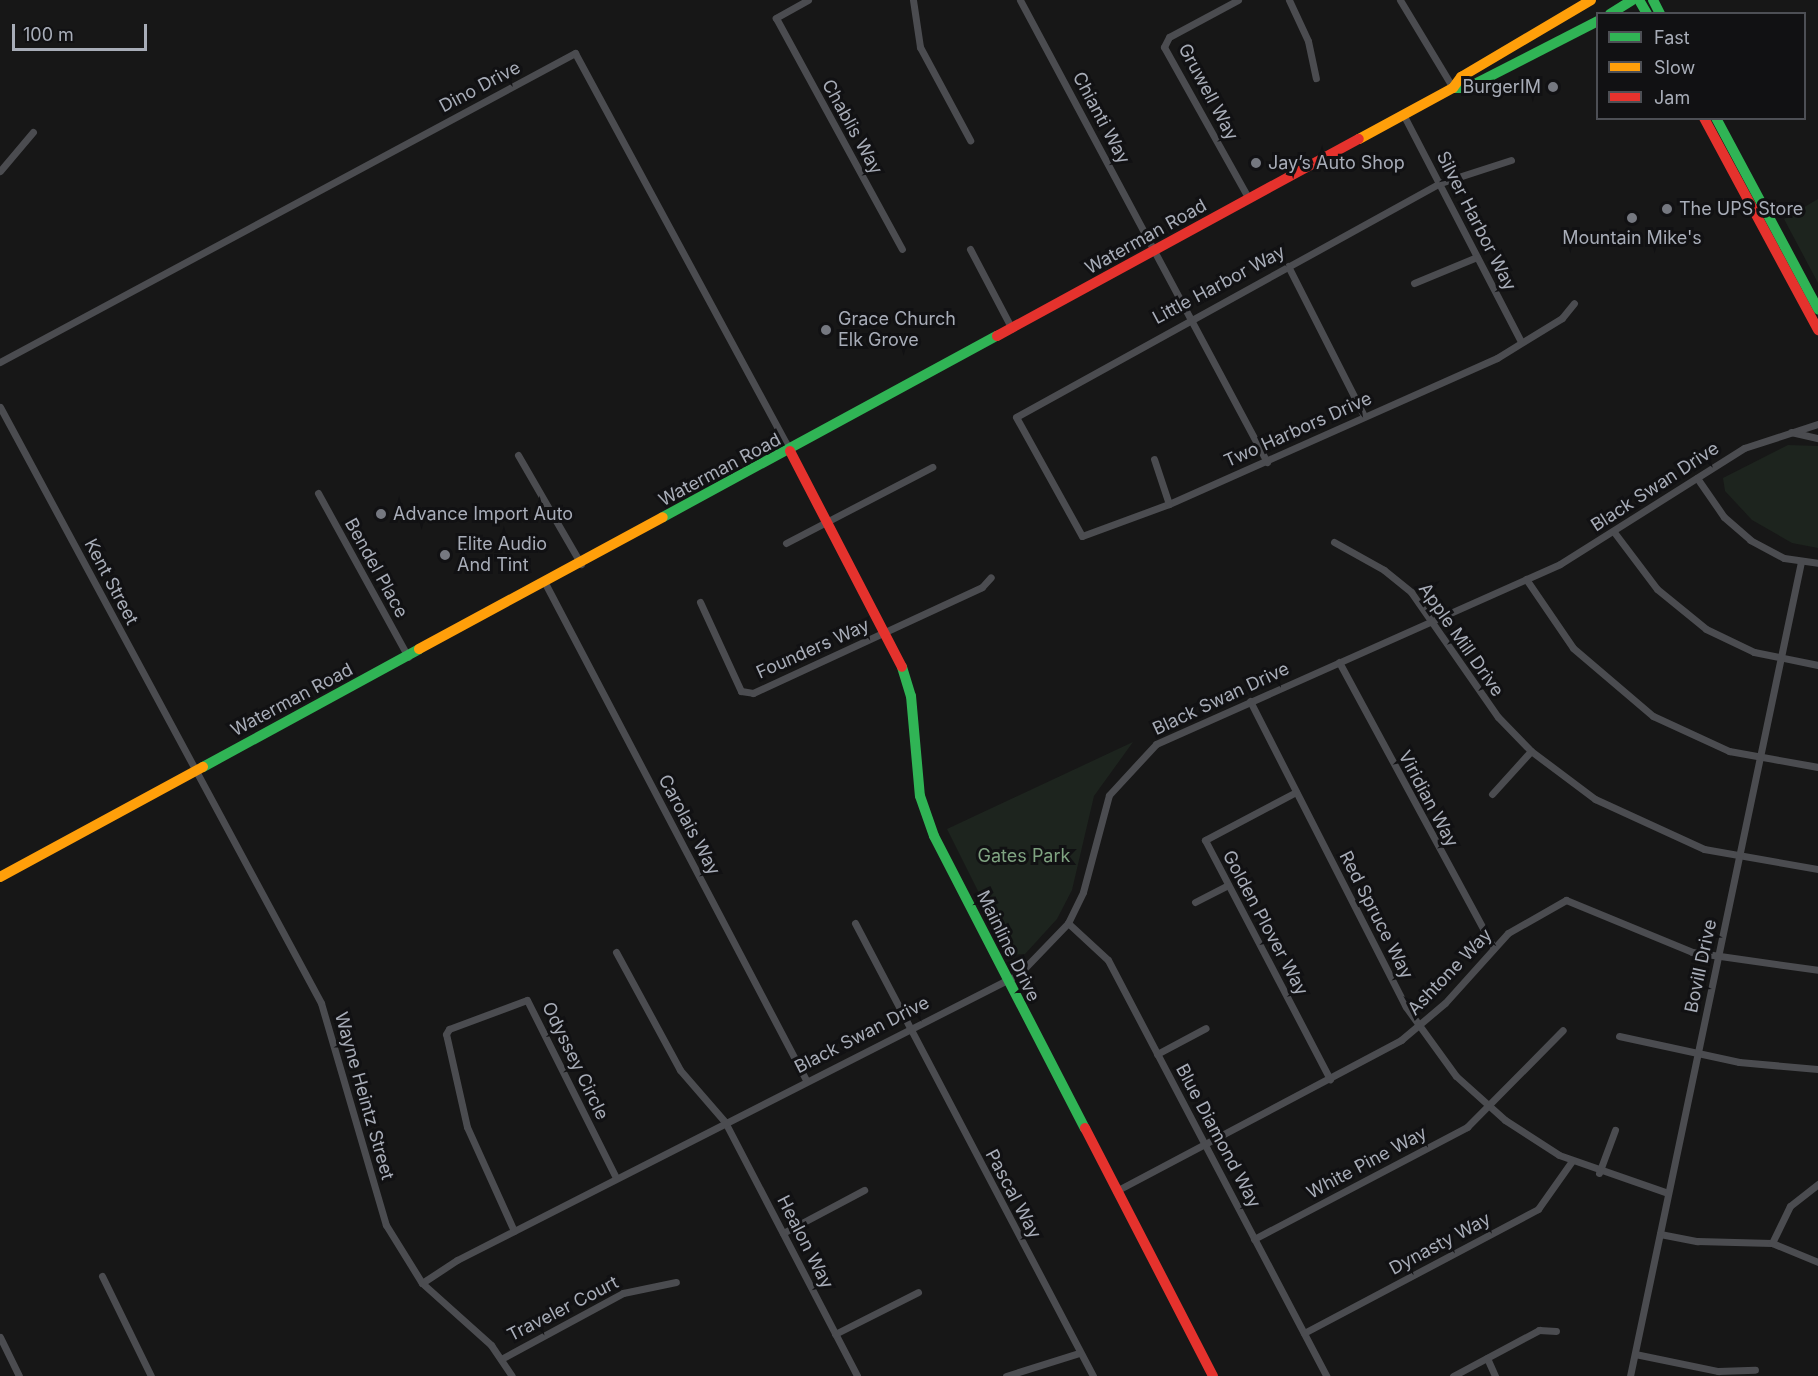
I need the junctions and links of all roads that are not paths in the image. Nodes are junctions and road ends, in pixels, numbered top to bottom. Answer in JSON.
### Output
{"nodes":[{"id":1,"x":808,"y":0,"type":"edge"},
{"id":2,"x":913,"y":0,"type":"edge"},
{"id":3,"x":1020,"y":0,"type":"edge"},
{"id":4,"x":1238,"y":0,"type":"edge"},
{"id":5,"x":1289,"y":0,"type":"edge"},
{"id":6,"x":1400,"y":0,"type":"edge"},
{"id":7,"x":1591,"y":0,"type":"edge"},
{"id":8,"x":1632,"y":0,"type":"edge"},
{"id":9,"x":1613,"y":12,"type":"edge"},
{"id":10,"x":1596,"y":22,"type":"edge"},
{"id":11,"x":1316,"y":78,"type":"dead end"},
{"id":12,"x":1453,"y":88,"type":"junction"},
{"id":13,"x":1403,"y":114,"type":"junction"},
{"id":14,"x":1705,"y":120,"type":"edge"},
{"id":15,"x":1717,"y":120,"type":"edge"},
{"id":16,"x":33,"y":132,"type":"dead end"},
{"id":17,"x":970,"y":140,"type":"dead end"},
{"id":18,"x":1511,"y":160,"type":"dead end"},
{"id":19,"x":0,"y":171,"type":"edge"},
{"id":20,"x":1440,"y":183,"type":"junction"},
{"id":21,"x":1248,"y":199,"type":"junction"},
{"id":22,"x":902,"y":249,"type":"dead end"},
{"id":23,"x":970,"y":249,"type":"dead end"},
{"id":24,"x":1155,"y":251,"type":"junction"},
{"id":25,"x":1477,"y":256,"type":"junction"},
{"id":26,"x":1288,"y":266,"type":"junction"},
{"id":27,"x":1414,"y":283,"type":"dead end"},
{"id":28,"x":1574,"y":303,"type":"dead end"},
{"id":29,"x":1818,"y":309,"type":"edge"},
{"id":30,"x":1190,"y":317,"type":"junction"},
{"id":31,"x":1012,"y":329,"type":"junction"},
{"id":32,"x":1818,"y":330,"type":"edge"},
{"id":33,"x":1521,"y":342,"type":"junction"},
{"id":34,"x":0,"y":362,"type":"edge"},
{"id":35,"x":0,"y":407,"type":"edge"},
{"id":36,"x":1364,"y":416,"type":"junction"},
{"id":37,"x":1818,"y":424,"type":"edge"},
{"id":38,"x":1791,"y":432,"type":"junction"},
{"id":39,"x":1818,"y":438,"type":"edge"},
{"id":40,"x":790,"y":451,"type":"junction"},
{"id":41,"x":518,"y":455,"type":"dead end"},
{"id":42,"x":1154,"y":459,"type":"dead end"},
{"id":43,"x":1267,"y":462,"type":"junction"},
{"id":44,"x":932,"y":467,"type":"dead end"},
{"id":45,"x":1696,"y":478,"type":"junction"},
{"id":46,"x":318,"y":493,"type":"dead end"},
{"id":47,"x":1168,"y":504,"type":"junction"},
{"id":48,"x":827,"y":519,"type":"junction"},
{"id":49,"x":1614,"y":532,"type":"junction"},
{"id":50,"x":1082,"y":536,"type":"joint"},
{"id":51,"x":1334,"y":542,"type":"dead end"},
{"id":52,"x":786,"y":543,"type":"dead end"},
{"id":53,"x":1801,"y":562,"type":"junction"},
{"id":54,"x":1818,"y":563,"type":"edge"},
{"id":55,"x":581,"y":564,"type":"junction"},
{"id":56,"x":991,"y":577,"type":"dead end"},
{"id":57,"x":1526,"y":579,"type":"junction"},
{"id":58,"x":545,"y":583,"type":"junction"},
{"id":59,"x":700,"y":602,"type":"dead end"},
{"id":60,"x":1433,"y":621,"type":"junction"},
{"id":61,"x":888,"y":632,"type":"junction"},
{"id":62,"x":408,"y":657,"type":"junction"},
{"id":63,"x":1780,"y":659,"type":"junction"},
{"id":64,"x":1339,"y":662,"type":"junction"},
{"id":65,"x":1818,"y":665,"type":"edge"},
{"id":66,"x":1250,"y":701,"type":"junction"},
{"id":67,"x":1531,"y":751,"type":"junction"},
{"id":68,"x":1759,"y":759,"type":"junction"},
{"id":69,"x":1818,"y":767,"type":"edge"},
{"id":70,"x":199,"y":769,"type":"junction"},
{"id":71,"x":1296,"y":792,"type":"junction"},
{"id":72,"x":1492,"y":794,"type":"dead end"},
{"id":73,"x":1738,"y":858,"type":"junction"},
{"id":74,"x":1818,"y":868,"type":"edge"},
{"id":75,"x":0,"y":877,"type":"edge"},
{"id":76,"x":1228,"y":885,"type":"junction"},
{"id":77,"x":1195,"y":902,"type":"dead end"},
{"id":78,"x":855,"y":923,"type":"dead end"},
{"id":79,"x":1068,"y":923,"type":"junction"},
{"id":80,"x":1493,"y":947,"type":"junction"},
{"id":81,"x":616,"y":952,"type":"dead end"},
{"id":82,"x":1718,"y":958,"type":"junction"},
{"id":83,"x":1818,"y":970,"type":"edge"},
{"id":84,"x":1006,"y":982,"type":"junction"},
{"id":85,"x":908,"y":1026,"type":"junction"},
{"id":86,"x":1418,"y":1027,"type":"junction"},
{"id":87,"x":1206,"y":1028,"type":"dead end"},
{"id":88,"x":1563,"y":1030,"type":"dead end"},
{"id":89,"x":1619,"y":1036,"type":"dead end"},
{"id":90,"x":1157,"y":1054,"type":"junction"},
{"id":91,"x":1698,"y":1054,"type":"junction"},
{"id":92,"x":1818,"y":1069,"type":"edge"},
{"id":93,"x":1330,"y":1079,"type":"junction"},
{"id":94,"x":806,"y":1080,"type":"junction"},
{"id":95,"x":1490,"y":1108,"type":"junction"},
{"id":96,"x":725,"y":1122,"type":"junction"},
{"id":97,"x":1615,"y":1130,"type":"dead end"},
{"id":98,"x":1205,"y":1144,"type":"junction"},
{"id":99,"x":1572,"y":1161,"type":"junction"},
{"id":100,"x":1599,"y":1173,"type":"junction"},
{"id":101,"x":616,"y":1178,"type":"junction"},
{"id":102,"x":1818,"y":1184,"type":"edge"},
{"id":103,"x":864,"y":1190,"type":"dead end"},
{"id":104,"x":1116,"y":1191,"type":"junction"},
{"id":105,"x":1668,"y":1193,"type":"junction"},
{"id":106,"x":514,"y":1231,"type":"junction"},
{"id":107,"x":783,"y":1233,"type":"junction"},
{"id":108,"x":1660,"y":1234,"type":"junction"},
{"id":109,"x":1254,"y":1239,"type":"junction"},
{"id":110,"x":1772,"y":1243,"type":"junction"},
{"id":111,"x":1818,"y":1262,"type":"edge"},
{"id":112,"x":102,"y":1276,"type":"dead end"},
{"id":113,"x":676,"y":1282,"type":"dead end"},
{"id":114,"x":422,"y":1283,"type":"junction"},
{"id":115,"x":918,"y":1292,"type":"dead end"},
{"id":116,"x":1556,"y":1331,"type":"dead end"},
{"id":117,"x":1304,"y":1333,"type":"junction"},
{"id":118,"x":835,"y":1334,"type":"junction"},
{"id":119,"x":0,"y":1337,"type":"edge"},
{"id":120,"x":1079,"y":1353,"type":"junction"},
{"id":121,"x":1635,"y":1354,"type":"junction"},
{"id":122,"x":1487,"y":1358,"type":"junction"},
{"id":123,"x":501,"y":1359,"type":"junction"},
{"id":124,"x":1755,"y":1370,"type":"dead end"},
{"id":125,"x":19,"y":1376,"type":"edge"},
{"id":126,"x":152,"y":1376,"type":"edge"},
{"id":127,"x":512,"y":1376,"type":"edge"},
{"id":128,"x":857,"y":1376,"type":"edge"},
{"id":129,"x":1006,"y":1376,"type":"edge"},
{"id":130,"x":1093,"y":1376,"type":"edge"},
{"id":131,"x":1213,"y":1376,"type":"edge"},
{"id":132,"x":1326,"y":1376,"type":"edge"},
{"id":133,"x":1453,"y":1376,"type":"edge"},
{"id":134,"x":1496,"y":1376,"type":"edge"},
{"id":135,"x":1630,"y":1376,"type":"edge"}],
"edges":[{"from":1,"to":22,"type":"street","name":"Chablis Way"},
{"from":2,"to":17,"type":"street"},
{"from":3,"to":24,"type":"street","name":"Chianti Way"},
{"from":4,"to":21,"type":"street","name":"Gruwell Way"},
{"from":5,"to":11,"type":"street"},
{"from":6,"to":12,"type":"street"},
{"from":7,"to":12,"type":"main road","name":"Waterman Road"},
{"from":8,"to":9,"type":"main road"},
{"from":10,"to":12,"type":"main road","name":"Waterman Road"},
{"from":12,"to":13,"type":"main road","name":"Waterman Road"},
{"from":13,"to":20,"type":"street","name":"Silver Harbor Way"},
{"from":13,"to":21,"type":"main road","name":"Waterman Road"},
{"from":14,"to":32,"type":"main road"},
{"from":15,"to":29,"type":"main road"},
{"from":16,"to":19,"type":"street"},
{"from":18,"to":20,"type":"street","name":"Little Harbor Way"},
{"from":20,"to":25,"type":"street","name":"Silver Harbor Way"},
{"from":20,"to":26,"type":"street","name":"Little Harbor Way"},
{"from":21,"to":24,"type":"main road","name":"Waterman Road"},
{"from":23,"to":31,"type":"street"},
{"from":24,"to":30,"type":"street","name":"Chianti Way"},
{"from":24,"to":31,"type":"main road","name":"Waterman Road"},
{"from":25,"to":27,"type":"street"},
{"from":25,"to":33,"type":"street","name":"Silver Harbor Way"},
{"from":26,"to":30,"type":"street","name":"Little Harbor Way"},
{"from":26,"to":36,"type":"street"},
{"from":28,"to":33,"type":"street","name":"Two Harbors Drive"},
{"from":30,"to":43,"type":"street","name":"Chianti Way"},
{"from":30,"to":50,"type":"street","name":"Little Harbor Way"},
{"from":31,"to":40,"type":"main road","name":"Waterman Road"},
{"from":33,"to":36,"type":"street","name":"Two Harbors Drive"},
{"from":34,"to":40,"type":"street","name":"Dino Drive"},
{"from":35,"to":70,"type":"street","name":"Kent Street"},
{"from":36,"to":43,"type":"street","name":"Two Harbors Drive"},
{"from":37,"to":38,"type":"street","name":"Black Swan Drive"},
{"from":38,"to":39,"type":"street"},
{"from":38,"to":45,"type":"street","name":"Black Swan Drive"},
{"from":40,"to":48,"type":"main road","name":"Mainline Drive"},
{"from":40,"to":55,"type":"main road","name":"Waterman Road"},
{"from":41,"to":55,"type":"street"},
{"from":42,"to":47,"type":"street"},
{"from":43,"to":47,"type":"street","name":"Two Harbors Drive"},
{"from":44,"to":48,"type":"street"},
{"from":45,"to":49,"type":"street","name":"Black Swan Drive"},
{"from":45,"to":53,"type":"street"},
{"from":46,"to":62,"type":"street","name":"Bendel Place"},
{"from":47,"to":50,"type":"street","name":"Two Harbors Drive"},
{"from":48,"to":52,"type":"street"},
{"from":48,"to":61,"type":"main road","name":"Mainline Drive"},
{"from":49,"to":57,"type":"street","name":"Black Swan Drive"},
{"from":49,"to":63,"type":"street"},
{"from":51,"to":60,"type":"street","name":"Apple Mill Drive"},
{"from":53,"to":54,"type":"street"},
{"from":53,"to":63,"type":"street","name":"Bovill Drive"},
{"from":55,"to":58,"type":"main road","name":"Waterman Road"},
{"from":56,"to":61,"type":"street"},
{"from":57,"to":60,"type":"street","name":"Black Swan Drive"},
{"from":57,"to":68,"type":"street"},
{"from":58,"to":62,"type":"main road","name":"Waterman Road"},
{"from":58,"to":94,"type":"street","name":"Carolais Way"},
{"from":59,"to":61,"type":"street","name":"Founders Way"},
{"from":60,"to":64,"type":"street","name":"Black Swan Drive"},
{"from":60,"to":67,"type":"street","name":"Apple Mill Drive"},
{"from":61,"to":84,"type":"main road","name":"Mainline Drive"},
{"from":62,"to":70,"type":"main road","name":"Waterman Road"},
{"from":63,"to":65,"type":"street"},
{"from":63,"to":68,"type":"street","name":"Bovill Drive"},
{"from":64,"to":66,"type":"street","name":"Black Swan Drive"},
{"from":64,"to":80,"type":"street","name":"Viridian Way"},
{"from":66,"to":71,"type":"street","name":"Red Spruce Way"},
{"from":66,"to":79,"type":"street","name":"Black Swan Drive"},
{"from":67,"to":72,"type":"street"},
{"from":67,"to":73,"type":"street","name":"Apple Mill Drive"},
{"from":68,"to":69,"type":"street"},
{"from":68,"to":73,"type":"street","name":"Bovill Drive"},
{"from":70,"to":75,"type":"main road","name":"Waterman Road"},
{"from":70,"to":114,"type":"street","name":"Wayne Heintz Street"},
{"from":71,"to":76,"type":"street","name":"Golden Plover Way"},
{"from":71,"to":86,"type":"street","name":"Red Spruce Way"},
{"from":73,"to":74,"type":"street","name":"Apple Mill Drive"},
{"from":73,"to":82,"type":"street","name":"Bovill Drive"},
{"from":76,"to":77,"type":"street"},
{"from":76,"to":93,"type":"street","name":"Golden Plover Way"},
{"from":78,"to":85,"type":"street","name":"Pascal Way"},
{"from":79,"to":84,"type":"street","name":"Black Swan Drive"},
{"from":79,"to":90,"type":"street","name":"Blue Diamond Way"},
{"from":80,"to":82,"type":"street","name":"Ashtone Way"},
{"from":80,"to":86,"type":"street","name":"Ashtone Way"},
{"from":81,"to":96,"type":"street","name":"Healon Way"},
{"from":82,"to":83,"type":"street"},
{"from":82,"to":91,"type":"street","name":"Bovill Drive"},
{"from":84,"to":85,"type":"street","name":"Black Swan Drive"},
{"from":84,"to":104,"type":"main road","name":"Mainline Drive"},
{"from":85,"to":94,"type":"street","name":"Black Swan Drive"},
{"from":85,"to":120,"type":"street","name":"Pascal Way"},
{"from":86,"to":93,"type":"street","name":"Ashtone Way"},
{"from":86,"to":95,"type":"street","name":"Red Spruce Way"},
{"from":87,"to":90,"type":"street"},
{"from":88,"to":95,"type":"street","name":"White Pine Way"},
{"from":89,"to":91,"type":"street"},
{"from":90,"to":98,"type":"street","name":"Blue Diamond Way"},
{"from":91,"to":92,"type":"street"},
{"from":91,"to":105,"type":"street","name":"Bovill Drive"},
{"from":93,"to":98,"type":"street","name":"Ashtone Way"},
{"from":94,"to":96,"type":"street","name":"Black Swan Drive"},
{"from":95,"to":99,"type":"street","name":"Red Spruce Way"},
{"from":95,"to":109,"type":"street","name":"White Pine Way"},
{"from":96,"to":101,"type":"street","name":"Black Swan Drive"},
{"from":96,"to":107,"type":"street","name":"Healon Way"},
{"from":97,"to":100,"type":"street"},
{"from":98,"to":104,"type":"street","name":"Ashtone Way"},
{"from":98,"to":109,"type":"street","name":"Blue Diamond Way"},
{"from":99,"to":100,"type":"street","name":"Red Spruce Way"},
{"from":99,"to":117,"type":"street","name":"Dynasty Way"},
{"from":100,"to":105,"type":"street","name":"Red Spruce Way"},
{"from":101,"to":106,"type":"street","name":"Black Swan Drive"},
{"from":101,"to":106,"type":"street","name":"Odyssey Circle"},
{"from":102,"to":110,"type":"street"},
{"from":103,"to":107,"type":"street"},
{"from":104,"to":131,"type":"main road","name":"Mainline Drive"},
{"from":105,"to":108,"type":"street","name":"Bovill Drive"},
{"from":106,"to":114,"type":"street","name":"Black Swan Drive"},
{"from":107,"to":118,"type":"street","name":"Healon Way"},
{"from":108,"to":110,"type":"street"},
{"from":108,"to":121,"type":"street","name":"Bovill Drive"},
{"from":109,"to":117,"type":"street","name":"Blue Diamond Way"},
{"from":110,"to":111,"type":"street"},
{"from":112,"to":126,"type":"street"},
{"from":113,"to":123,"type":"street","name":"Traveler Court"},
{"from":114,"to":123,"type":"street","name":"Wayne Heintz Street"},
{"from":115,"to":118,"type":"street"},
{"from":116,"to":122,"type":"street"},
{"from":117,"to":132,"type":"street","name":"Blue Diamond Way"},
{"from":118,"to":128,"type":"street","name":"Healon Way"},
{"from":119,"to":125,"type":"street"},
{"from":120,"to":129,"type":"street"},
{"from":120,"to":130,"type":"street","name":"Pascal Way"},
{"from":121,"to":124,"type":"street"},
{"from":121,"to":135,"type":"street","name":"Bovill Drive"},
{"from":122,"to":133,"type":"street"},
{"from":122,"to":134,"type":"street"},
{"from":123,"to":127,"type":"street","name":"Wayne Heintz Street"}]}
